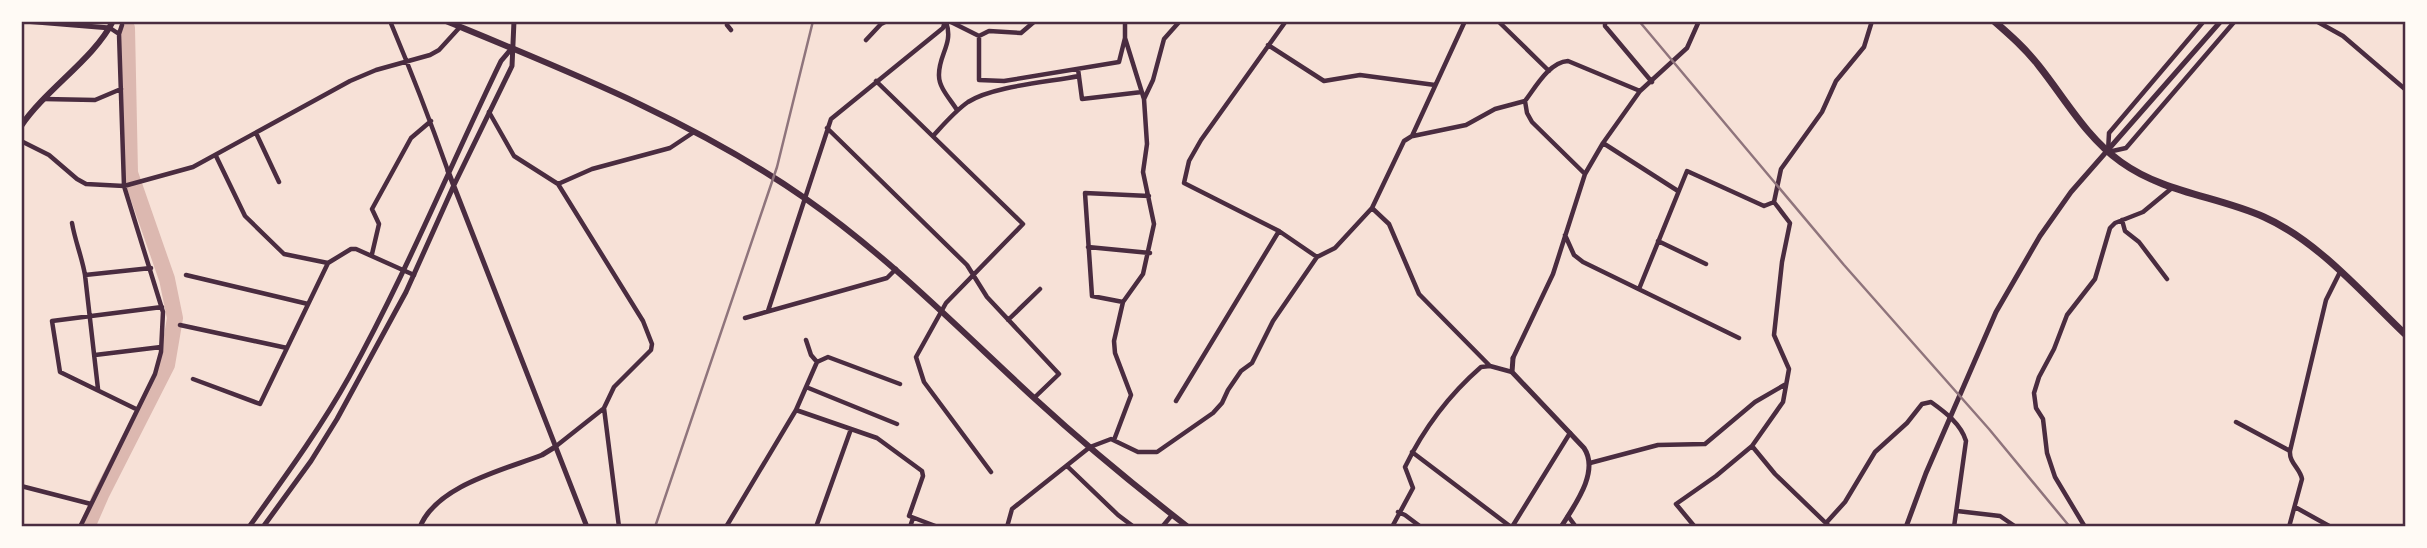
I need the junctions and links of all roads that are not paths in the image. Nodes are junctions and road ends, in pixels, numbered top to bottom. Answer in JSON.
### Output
{"nodes":[{"id":1,"x":23,"y":21,"type":"edge"},
{"id":2,"x":390,"y":21,"type":"edge"},
{"id":3,"x":446,"y":21,"type":"edge"},
{"id":4,"x":514,"y":21,"type":"edge"},
{"id":5,"x":887,"y":21,"type":"edge"},
{"id":6,"x":947,"y":21,"type":"edge"},
{"id":7,"x":1035,"y":21,"type":"edge"},
{"id":8,"x":1125,"y":21,"type":"edge"},
{"id":9,"x":1180,"y":21,"type":"edge"},
{"id":10,"x":1286,"y":21,"type":"edge"},
{"id":11,"x":1465,"y":21,"type":"edge"},
{"id":12,"x":1498,"y":21,"type":"edge"},
{"id":13,"x":1605,"y":21,"type":"edge"},
{"id":14,"x":1699,"y":21,"type":"edge"},
{"id":15,"x":1872,"y":21,"type":"edge"},
{"id":16,"x":1994,"y":21,"type":"edge"},
{"id":17,"x":2204,"y":21,"type":"edge"},
{"id":18,"x":2221,"y":21,"type":"edge"},
{"id":19,"x":2235,"y":21,"type":"edge"},
{"id":20,"x":2316,"y":21,"type":"edge"},
{"id":21,"x":112,"y":24,"type":"edge"},
{"id":22,"x":727,"y":25,"type":"dead end"},
{"id":23,"x":122,"y":26,"type":"dead end"},
{"id":24,"x":460,"y":27,"type":"junction"},
{"id":25,"x":731,"y":30,"type":"dead end"},
{"id":26,"x":119,"y":34,"type":"junction"},
{"id":27,"x":979,"y":36,"type":"junction"},
{"id":28,"x":1125,"y":38,"type":"junction"},
{"id":29,"x":866,"y":40,"type":"dead end"},
{"id":30,"x":1268,"y":45,"type":"junction"},
{"id":31,"x":512,"y":48,"type":"junction"},
{"id":32,"x":407,"y":62,"type":"junction"},
{"id":33,"x":1078,"y":69,"type":"junction"},
{"id":34,"x":1549,"y":71,"type":"junction"},
{"id":35,"x":1079,"y":76,"type":"junction"},
{"id":36,"x":876,"y":81,"type":"junction"},
{"id":37,"x":1652,"y":82,"type":"junction"},
{"id":38,"x":1435,"y":85,"type":"junction"},
{"id":39,"x":121,"y":89,"type":"junction"},
{"id":40,"x":2406,"y":90,"type":"edge"},
{"id":41,"x":1640,"y":91,"type":"junction"},
{"id":42,"x":1142,"y":92,"type":"junction"},
{"id":43,"x":42,"y":99,"type":"junction"},
{"id":44,"x":1144,"y":99,"type":"junction"},
{"id":45,"x":1525,"y":101,"type":"junction"},
{"id":46,"x":957,"y":110,"type":"junction"},
{"id":47,"x":489,"y":112,"type":"junction"},
{"id":48,"x":431,"y":121,"type":"junction"},
{"id":49,"x":21,"y":126,"type":"edge"},
{"id":50,"x":827,"y":128,"type":"junction"},
{"id":51,"x":694,"y":131,"type":"junction"},
{"id":52,"x":256,"y":133,"type":"junction"},
{"id":53,"x":933,"y":136,"type":"junction"},
{"id":54,"x":1412,"y":136,"type":"junction"},
{"id":55,"x":21,"y":141,"type":"edge"},
{"id":56,"x":1603,"y":143,"type":"junction"},
{"id":57,"x":2108,"y":152,"type":"junction"},
{"id":58,"x":216,"y":156,"type":"junction"},
{"id":59,"x":448,"y":171,"type":"junction"},
{"id":60,"x":1585,"y":174,"type":"junction"},
{"id":61,"x":279,"y":182,"type":"dead end"},
{"id":62,"x":558,"y":184,"type":"junction"},
{"id":63,"x":126,"y":185,"type":"junction"},
{"id":64,"x":454,"y":185,"type":"junction"},
{"id":65,"x":2172,"y":188,"type":"junction"},
{"id":66,"x":1678,"y":191,"type":"junction"},
{"id":67,"x":1149,"y":195,"type":"junction"},
{"id":68,"x":804,"y":198,"type":"junction"},
{"id":69,"x":1774,"y":202,"type":"junction"},
{"id":70,"x":1372,"y":208,"type":"junction"},
{"id":71,"x":2122,"y":220,"type":"junction"},
{"id":72,"x":72,"y":223,"type":"dead end"},
{"id":73,"x":1279,"y":231,"type":"junction"},
{"id":74,"x":1565,"y":234,"type":"junction"},
{"id":75,"x":1658,"y":242,"type":"junction"},
{"id":76,"x":1088,"y":247,"type":"junction"},
{"id":77,"x":1150,"y":253,"type":"junction"},
{"id":78,"x":372,"y":254,"type":"junction"},
{"id":79,"x":1317,"y":257,"type":"junction"},
{"id":80,"x":328,"y":262,"type":"junction"},
{"id":81,"x":1706,"y":264,"type":"dead end"},
{"id":82,"x":151,"y":268,"type":"junction"},
{"id":83,"x":896,"y":269,"type":"junction"},
{"id":84,"x":405,"y":270,"type":"junction"},
{"id":85,"x":2340,"y":272,"type":"junction"},
{"id":86,"x":85,"y":275,"type":"junction"},
{"id":87,"x":186,"y":275,"type":"dead end"},
{"id":88,"x":414,"y":275,"type":"junction"},
{"id":89,"x":972,"y":276,"type":"junction"},
{"id":90,"x":2167,"y":279,"type":"dead end"},
{"id":91,"x":1040,"y":289,"type":"dead end"},
{"id":92,"x":1639,"y":289,"type":"junction"},
{"id":93,"x":1123,"y":302,"type":"junction"},
{"id":94,"x":308,"y":304,"type":"junction"},
{"id":95,"x":163,"y":307,"type":"junction"},
{"id":96,"x":768,"y":311,"type":"junction"},
{"id":97,"x":942,"y":311,"type":"junction"},
{"id":98,"x":90,"y":317,"type":"junction"},
{"id":99,"x":745,"y":318,"type":"dead end"},
{"id":100,"x":1008,"y":320,"type":"junction"},
{"id":101,"x":180,"y":325,"type":"dead end"},
{"id":102,"x":2405,"y":333,"type":"edge"},
{"id":103,"x":1739,"y":338,"type":"dead end"},
{"id":104,"x":806,"y":340,"type":"dead end"},
{"id":105,"x":161,"y":347,"type":"junction"},
{"id":106,"x":287,"y":348,"type":"junction"},
{"id":107,"x":95,"y":355,"type":"junction"},
{"id":108,"x":1513,"y":358,"type":"joint"},
{"id":109,"x":817,"y":362,"type":"junction"},
{"id":110,"x":1490,"y":366,"type":"junction"},
{"id":111,"x":1512,"y":372,"type":"junction"},
{"id":112,"x":349,"y":378,"type":"junction"},
{"id":113,"x":193,"y":379,"type":"dead end"},
{"id":114,"x":358,"y":383,"type":"junction"},
{"id":115,"x":900,"y":384,"type":"dead end"},
{"id":116,"x":1786,"y":384,"type":"junction"},
{"id":117,"x":806,"y":387,"type":"junction"},
{"id":118,"x":98,"y":390,"type":"junction"},
{"id":119,"x":1034,"y":398,"type":"junction"},
{"id":120,"x":1176,"y":401,"type":"dead end"},
{"id":121,"x":604,"y":408,"type":"junction"},
{"id":122,"x":136,"y":409,"type":"junction"},
{"id":123,"x":796,"y":410,"type":"junction"},
{"id":124,"x":1951,"y":417,"type":"junction"},
{"id":125,"x":2236,"y":422,"type":"dead end"},
{"id":126,"x":897,"y":424,"type":"dead end"},
{"id":127,"x":851,"y":429,"type":"junction"},
{"id":128,"x":1570,"y":433,"type":"junction"},
{"id":129,"x":1114,"y":440,"type":"junction"},
{"id":130,"x":1752,"y":446,"type":"junction"},
{"id":131,"x":555,"y":447,"type":"junction"},
{"id":132,"x":1090,"y":447,"type":"junction"},
{"id":133,"x":2290,"y":451,"type":"junction"},
{"id":134,"x":1412,"y":452,"type":"junction"},
{"id":135,"x":301,"y":454,"type":"junction"},
{"id":136,"x":311,"y":461,"type":"junction"},
{"id":137,"x":1590,"y":463,"type":"junction"},
{"id":138,"x":1067,"y":466,"type":"junction"},
{"id":139,"x":991,"y":472,"type":"dead end"},
{"id":140,"x":21,"y":486,"type":"edge"},
{"id":141,"x":91,"y":504,"type":"junction"},
{"id":142,"x":2295,"y":507,"type":"junction"},
{"id":143,"x":1957,"y":511,"type":"junction"},
{"id":144,"x":1398,"y":512,"type":"junction"},
{"id":145,"x":1172,"y":515,"type":"junction"},
{"id":146,"x":1568,"y":516,"type":"junction"},
{"id":147,"x":913,"y":518,"type":"junction"},
{"id":148,"x":1828,"y":525,"type":"edge"},
{"id":149,"x":80,"y":527,"type":"edge"},
{"id":150,"x":249,"y":527,"type":"edge"},
{"id":151,"x":263,"y":527,"type":"edge"},
{"id":152,"x":420,"y":527,"type":"edge"},
{"id":153,"x":587,"y":527,"type":"edge"},
{"id":154,"x":619,"y":527,"type":"edge"},
{"id":155,"x":726,"y":527,"type":"edge"},
{"id":156,"x":816,"y":527,"type":"edge"},
{"id":157,"x":909,"y":527,"type":"edge"},
{"id":158,"x":937,"y":527,"type":"edge"},
{"id":159,"x":1007,"y":527,"type":"edge"},
{"id":160,"x":1134,"y":527,"type":"edge"},
{"id":161,"x":1162,"y":527,"type":"edge"},
{"id":162,"x":1188,"y":527,"type":"edge"},
{"id":163,"x":1391,"y":527,"type":"edge"},
{"id":164,"x":1421,"y":527,"type":"edge"},
{"id":165,"x":1511,"y":527,"type":"edge"},
{"id":166,"x":1561,"y":527,"type":"edge"},
{"id":167,"x":1576,"y":527,"type":"edge"},
{"id":168,"x":1695,"y":527,"type":"edge"},
{"id":169,"x":1906,"y":527,"type":"edge"},
{"id":170,"x":1954,"y":527,"type":"edge"},
{"id":171,"x":2016,"y":527,"type":"edge"},
{"id":172,"x":2085,"y":527,"type":"edge"},
{"id":173,"x":2289,"y":527,"type":"edge"},
{"id":174,"x":2331,"y":527,"type":"edge"}],
"edges":[{"from":1,"to":21,"type":"street"},
{"from":2,"to":32,"type":"street"},
{"from":3,"to":24,"type":"main road"},
{"from":4,"to":31,"type":"street"},
{"from":5,"to":29,"type":"street"},
{"from":6,"to":27,"type":"street"},
{"from":6,"to":36,"type":"street"},
{"from":6,"to":46,"type":"street"},
{"from":7,"to":27,"type":"street"},
{"from":8,"to":28,"type":"street"},
{"from":9,"to":44,"type":"street"},
{"from":10,"to":30,"type":"street"},
{"from":11,"to":38,"type":"street"},
{"from":12,"to":34,"type":"street"},
{"from":13,"to":37,"type":"street"},
{"from":14,"to":37,"type":"street"},
{"from":15,"to":69,"type":"street"},
{"from":16,"to":57,"type":"highway"},
{"from":17,"to":57,"type":"street"},
{"from":18,"to":57,"type":"street"},
{"from":19,"to":57,"type":"street"},
{"from":20,"to":40,"type":"street"},
{"from":21,"to":26,"type":"street"},
{"from":21,"to":43,"type":"main road"},
{"from":22,"to":25,"type":"street"},
{"from":23,"to":26,"type":"street"},
{"from":24,"to":31,"type":"main road"},
{"from":24,"to":32,"type":"street"},
{"from":26,"to":39,"type":"street"},
{"from":27,"to":33,"type":"street"},
{"from":28,"to":33,"type":"street"},
{"from":28,"to":42,"type":"street"},
{"from":30,"to":38,"type":"street"},
{"from":30,"to":73,"type":"street"},
{"from":31,"to":47,"type":"street"},
{"from":31,"to":51,"type":"main road"},
{"from":31,"to":59,"type":"street"},
{"from":32,"to":48,"type":"street"},
{"from":32,"to":52,"type":"street"},
{"from":33,"to":35,"type":"street"},
{"from":34,"to":41,"type":"street"},
{"from":34,"to":45,"type":"street"},
{"from":35,"to":42,"type":"street"},
{"from":35,"to":46,"type":"street"},
{"from":36,"to":50,"type":"street"},
{"from":36,"to":53,"type":"street"},
{"from":37,"to":41,"type":"street"},
{"from":38,"to":54,"type":"street"},
{"from":39,"to":43,"type":"street"},
{"from":39,"to":63,"type":"street"},
{"from":41,"to":56,"type":"street"},
{"from":42,"to":44,"type":"street"},
{"from":43,"to":49,"type":"main road"},
{"from":44,"to":67,"type":"street"},
{"from":45,"to":54,"type":"street"},
{"from":45,"to":60,"type":"street"},
{"from":46,"to":53,"type":"street"},
{"from":47,"to":62,"type":"street"},
{"from":47,"to":64,"type":"street"},
{"from":48,"to":59,"type":"street"},
{"from":48,"to":78,"type":"street"},
{"from":50,"to":68,"type":"street"},
{"from":50,"to":89,"type":"street"},
{"from":51,"to":62,"type":"street"},
{"from":51,"to":68,"type":"main road"},
{"from":52,"to":58,"type":"street"},
{"from":52,"to":61,"type":"street"},
{"from":53,"to":89,"type":"street"},
{"from":54,"to":70,"type":"street"},
{"from":55,"to":63,"type":"street"},
{"from":56,"to":60,"type":"street"},
{"from":56,"to":66,"type":"street"},
{"from":57,"to":65,"type":"highway"},
{"from":57,"to":124,"type":"street"},
{"from":58,"to":63,"type":"street"},
{"from":58,"to":80,"type":"street"},
{"from":59,"to":64,"type":"street"},
{"from":59,"to":84,"type":"street"},
{"from":60,"to":74,"type":"street"},
{"from":62,"to":121,"type":"street"},
{"from":63,"to":82,"type":"street"},
{"from":64,"to":88,"type":"street"},
{"from":64,"to":131,"type":"street"},
{"from":65,"to":71,"type":"street"},
{"from":65,"to":85,"type":"highway"},
{"from":66,"to":69,"type":"street"},
{"from":66,"to":75,"type":"street"},
{"from":67,"to":76,"type":"street"},
{"from":67,"to":77,"type":"street"},
{"from":68,"to":83,"type":"main road"},
{"from":68,"to":96,"type":"street"},
{"from":69,"to":116,"type":"street"},
{"from":70,"to":79,"type":"street"},
{"from":70,"to":110,"type":"street"},
{"from":71,"to":90,"type":"street"},
{"from":71,"to":172,"type":"street"},
{"from":72,"to":86,"type":"street"},
{"from":73,"to":79,"type":"street"},
{"from":73,"to":120,"type":"street"},
{"from":74,"to":92,"type":"street"},
{"from":74,"to":108,"type":"street"},
{"from":75,"to":81,"type":"street"},
{"from":75,"to":92,"type":"street"},
{"from":76,"to":77,"type":"street"},
{"from":76,"to":93,"type":"street"},
{"from":77,"to":93,"type":"street"},
{"from":78,"to":80,"type":"street"},
{"from":78,"to":84,"type":"street"},
{"from":79,"to":129,"type":"street"},
{"from":80,"to":94,"type":"street"},
{"from":82,"to":86,"type":"street"},
{"from":82,"to":95,"type":"street"},
{"from":83,"to":96,"type":"street"},
{"from":83,"to":97,"type":"main road"},
{"from":84,"to":88,"type":"street"},
{"from":84,"to":112,"type":"street"},
{"from":85,"to":102,"type":"highway"},
{"from":85,"to":133,"type":"street"},
{"from":86,"to":98,"type":"street"},
{"from":87,"to":94,"type":"street"},
{"from":88,"to":114,"type":"street"},
{"from":89,"to":97,"type":"street"},
{"from":89,"to":100,"type":"street"},
{"from":91,"to":100,"type":"street"},
{"from":92,"to":103,"type":"street"},
{"from":93,"to":129,"type":"street"},
{"from":94,"to":106,"type":"street"},
{"from":95,"to":98,"type":"street"},
{"from":95,"to":105,"type":"street"},
{"from":96,"to":99,"type":"street"},
{"from":97,"to":119,"type":"main road"},
{"from":97,"to":139,"type":"street"},
{"from":98,"to":107,"type":"street"},
{"from":98,"to":118,"type":"street"},
{"from":100,"to":119,"type":"street"},
{"from":101,"to":106,"type":"street"},
{"from":104,"to":109,"type":"street"},
{"from":105,"to":107,"type":"street"},
{"from":105,"to":122,"type":"street"},
{"from":106,"to":113,"type":"street"},
{"from":107,"to":118,"type":"street"},
{"from":108,"to":111,"type":"street"},
{"from":109,"to":115,"type":"street"},
{"from":109,"to":117,"type":"street"},
{"from":110,"to":111,"type":"street"},
{"from":110,"to":134,"type":"street"},
{"from":111,"to":128,"type":"street"},
{"from":112,"to":114,"type":"street"},
{"from":112,"to":135,"type":"street"},
{"from":114,"to":136,"type":"street"},
{"from":116,"to":130,"type":"street"},
{"from":116,"to":137,"type":"street"},
{"from":117,"to":123,"type":"street"},
{"from":117,"to":126,"type":"street"},
{"from":118,"to":122,"type":"street"},
{"from":119,"to":132,"type":"main road"},
{"from":121,"to":131,"type":"street"},
{"from":121,"to":154,"type":"street"},
{"from":122,"to":141,"type":"street"},
{"from":123,"to":127,"type":"street"},
{"from":123,"to":155,"type":"street"},
{"from":124,"to":143,"type":"street"},
{"from":124,"to":148,"type":"street"},
{"from":124,"to":169,"type":"street"},
{"from":125,"to":133,"type":"street"},
{"from":127,"to":147,"type":"street"},
{"from":127,"to":156,"type":"street"},
{"from":128,"to":137,"type":"street"},
{"from":128,"to":165,"type":"street"},
{"from":129,"to":132,"type":"street"},
{"from":130,"to":148,"type":"street"},
{"from":130,"to":168,"type":"street"},
{"from":131,"to":152,"type":"street"},
{"from":131,"to":153,"type":"street"},
{"from":132,"to":138,"type":"street"},
{"from":132,"to":145,"type":"main road"},
{"from":133,"to":142,"type":"street"},
{"from":134,"to":144,"type":"street"},
{"from":134,"to":165,"type":"street"},
{"from":135,"to":136,"type":"street"},
{"from":135,"to":150,"type":"street"},
{"from":136,"to":151,"type":"street"},
{"from":137,"to":146,"type":"street"},
{"from":138,"to":159,"type":"street"},
{"from":138,"to":160,"type":"street"},
{"from":140,"to":141,"type":"street"},
{"from":141,"to":149,"type":"street"},
{"from":142,"to":173,"type":"street"},
{"from":142,"to":174,"type":"street"},
{"from":143,"to":170,"type":"street"},
{"from":143,"to":171,"type":"street"},
{"from":144,"to":163,"type":"street"},
{"from":144,"to":164,"type":"street"},
{"from":145,"to":161,"type":"street"},
{"from":145,"to":162,"type":"main road"},
{"from":146,"to":166,"type":"street"},
{"from":146,"to":167,"type":"street"},
{"from":147,"to":157,"type":"street"},
{"from":147,"to":158,"type":"street"}]}
